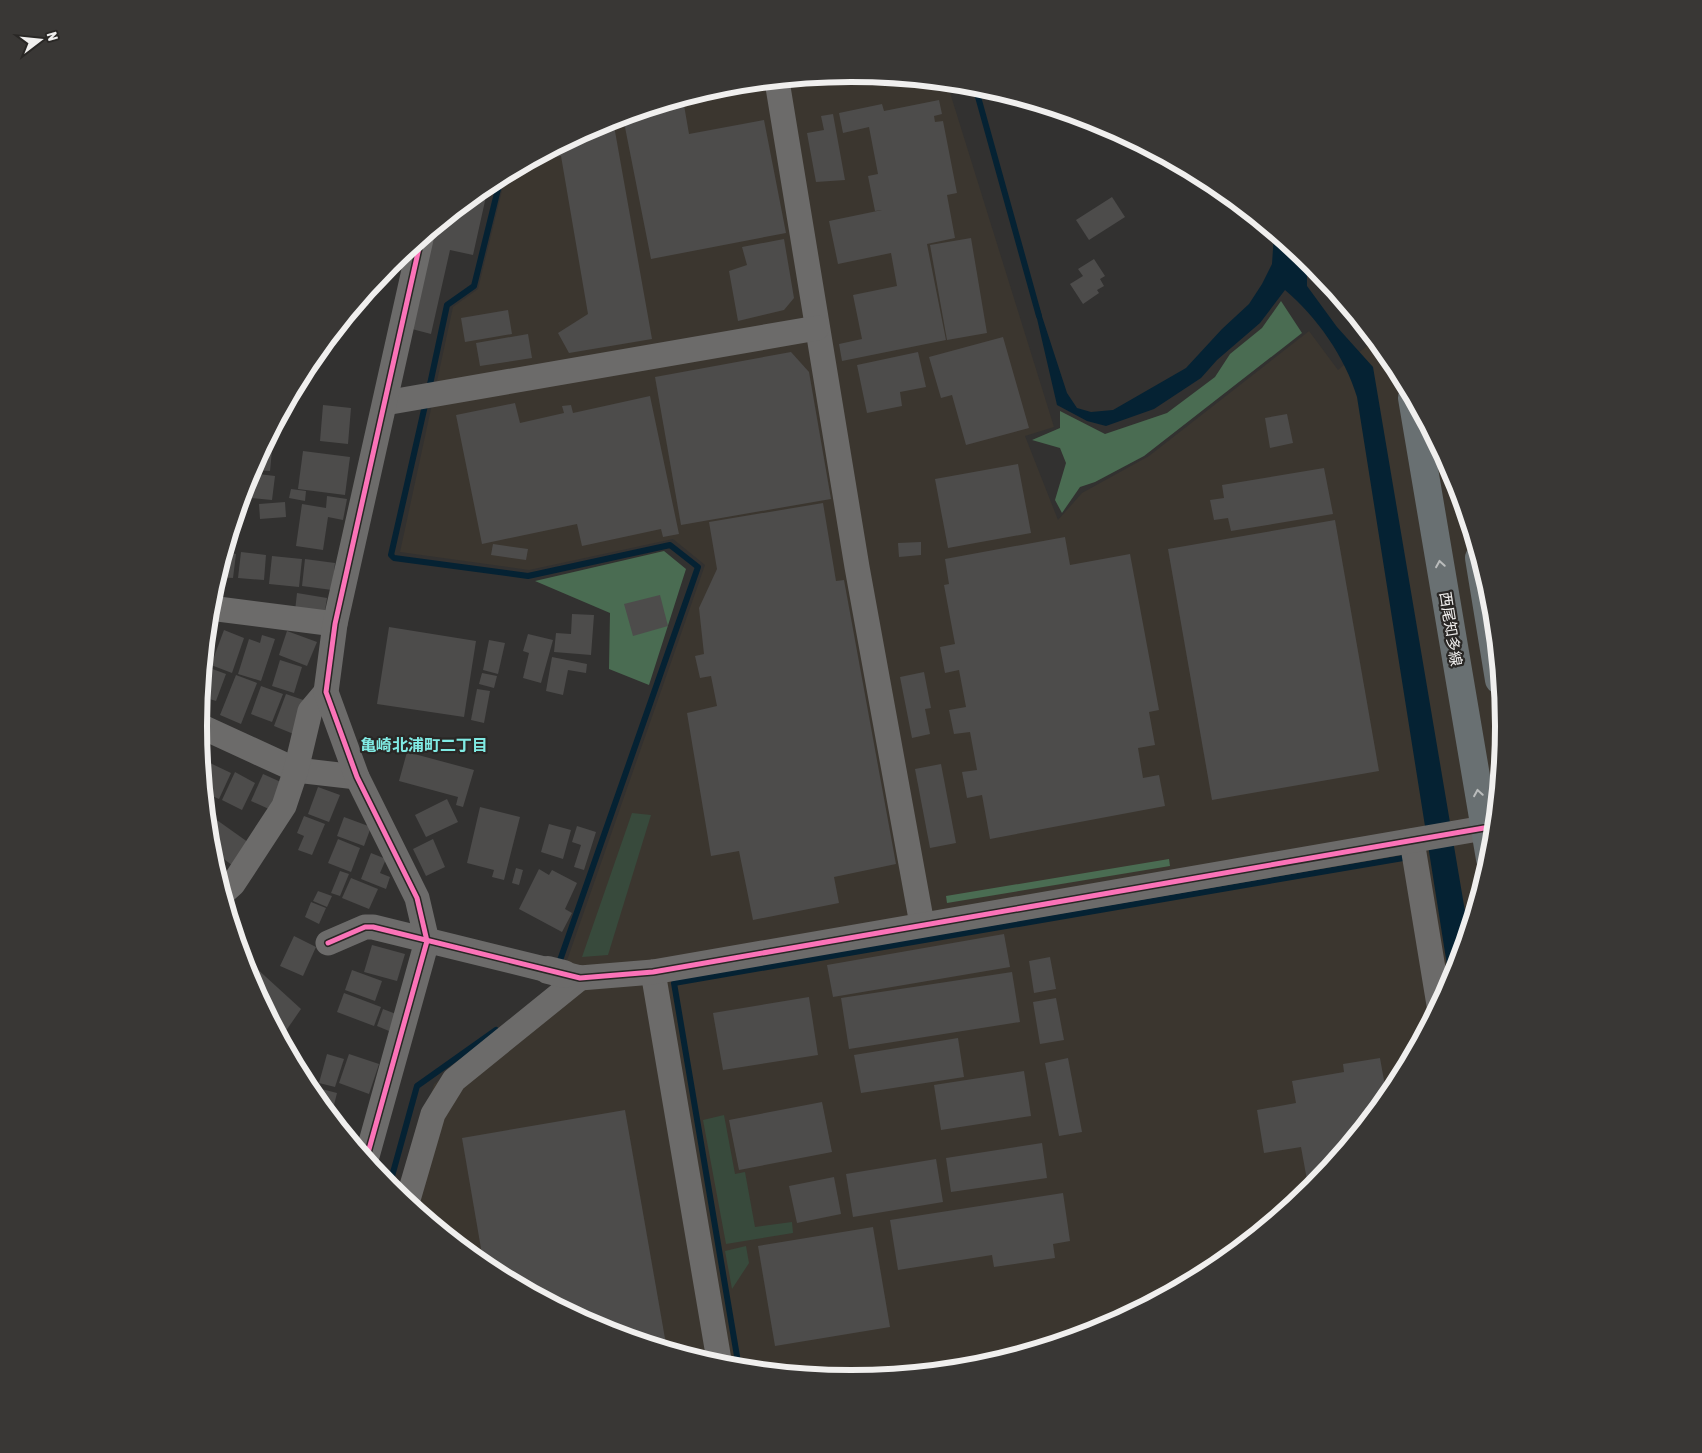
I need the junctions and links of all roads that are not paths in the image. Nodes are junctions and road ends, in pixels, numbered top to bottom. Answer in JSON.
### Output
{"nodes":[{"id":1,"x":778,"y":87,"type":"edge"},
{"id":2,"x":419,"y":249,"type":"edge"},
{"id":3,"x":817,"y":328,"type":"junction"},
{"id":4,"x":385,"y":404,"type":"junction"},
{"id":5,"x":1415,"y":415,"type":"edge"},
{"id":6,"x":218,"y":609,"type":"edge"},
{"id":7,"x":335,"y":624,"type":"junction"},
{"id":8,"x":326,"y":692,"type":"junction"},
{"id":9,"x":207,"y":729,"type":"edge"},
{"id":10,"x":296,"y":770,"type":"junction"},
{"id":11,"x":357,"y":777,"type":"junction"},
{"id":12,"x":1475,"y":829,"type":"junction"},
{"id":13,"x":1419,"y":840,"type":"junction"},
{"id":14,"x":1484,"y":847,"type":"edge"},
{"id":15,"x":228,"y":888,"type":"edge"},
{"id":16,"x":922,"y":924,"type":"junction"},
{"id":17,"x":427,"y":941,"type":"junction"},
{"id":18,"x":328,"y":943,"type":"dead end"},
{"id":19,"x":653,"y":972,"type":"junction"},
{"id":20,"x":564,"y":974,"type":"junction"},
{"id":21,"x":1437,"y":992,"type":"edge"},
{"id":22,"x":368,"y":1152,"type":"edge"},
{"id":23,"x":409,"y":1195,"type":"edge"},
{"id":24,"x":718,"y":1357,"type":"edge"}],
"edges":[{"from":1,"to":3,"type":"street"},
{"from":2,"to":4,"type":"street"},
{"from":3,"to":4,"type":"street"},
{"from":3,"to":16,"type":"street"},
{"from":4,"to":7,"type":"street"},
{"from":12,"to":5,"type":"main road","name":"西尾知多線","one_way":true},
{"from":6,"to":7,"type":"street"},
{"from":7,"to":8,"type":"street"},
{"from":8,"to":10,"type":"street"},
{"from":8,"to":11,"type":"street"},
{"from":9,"to":10,"type":"street"},
{"from":10,"to":11,"type":"street"},
{"from":10,"to":15,"type":"street"},
{"from":11,"to":17,"type":"street"},
{"from":12,"to":13,"type":"street"},
{"from":12,"to":14,"type":"main road","name":"西尾知多線"},
{"from":13,"to":16,"type":"street"},
{"from":13,"to":21,"type":"street"},
{"from":16,"to":19,"type":"street"},
{"from":17,"to":18,"type":"street"},
{"from":17,"to":20,"type":"street"},
{"from":17,"to":22,"type":"street"},
{"from":19,"to":20,"type":"street"},
{"from":19,"to":24,"type":"street"},
{"from":20,"to":23,"type":"street"}]}
